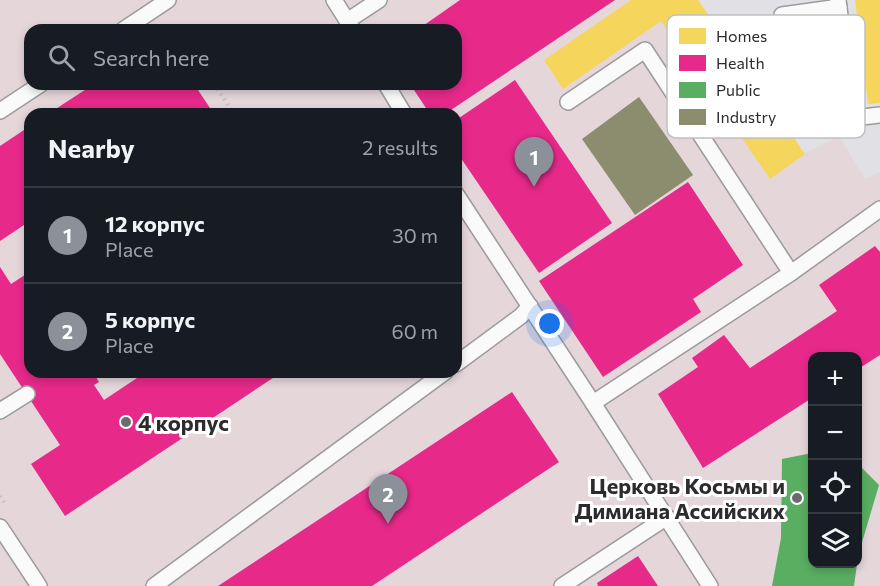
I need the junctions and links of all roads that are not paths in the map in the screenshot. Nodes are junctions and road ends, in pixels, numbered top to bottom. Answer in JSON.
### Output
{"nodes":[{"id":1,"x":168,"y":0,"type":"edge"},
{"id":2,"x":334,"y":0,"type":"edge"},
{"id":3,"x":379,"y":0,"type":"edge"},
{"id":4,"x":838,"y":3,"type":"edge"},
{"id":5,"x":782,"y":15,"type":"dead end"},
{"id":6,"x":132,"y":24,"type":"edge"},
{"id":7,"x":349,"y":24,"type":"edge"},
{"id":8,"x":351,"y":24,"type":"edge"},
{"id":9,"x":667,"y":84,"type":"edge"},
{"id":10,"x":32,"y":90,"type":"edge"},
{"id":11,"x":390,"y":90,"type":"edge"},
{"id":12,"x":568,"y":102,"type":"dead end"},
{"id":13,"x":400,"y":108,"type":"edge"},
{"id":14,"x":0,"y":111,"type":"edge"},
{"id":15,"x":880,"y":115,"type":"edge"},
{"id":16,"x":865,"y":117,"type":"edge"},
{"id":17,"x":703,"y":138,"type":"edge"},
{"id":18,"x":462,"y":203,"type":"edge"},
{"id":19,"x":880,"y":209,"type":"edge"},
{"id":20,"x":791,"y":273,"type":"junction"},
{"id":21,"x":530,"y":306,"type":"junction"},
{"id":22,"x":462,"y":360,"type":"edge"},
{"id":23,"x":437,"y":378,"type":"edge"},
{"id":24,"x":27,"y":394,"type":"dead end"},
{"id":25,"x":593,"y":403,"type":"junction"},
{"id":26,"x":0,"y":411,"type":"edge"},
{"id":27,"x":667,"y":517,"type":"junction"},
{"id":28,"x":0,"y":527,"type":"edge"},
{"id":29,"x":39,"y":586,"type":"edge"},
{"id":30,"x":154,"y":586,"type":"edge"},
{"id":31,"x":562,"y":586,"type":"edge"},
{"id":32,"x":710,"y":586,"type":"edge"}],
"edges":[{"from":1,"to":6,"type":"lane"},
{"from":2,"to":7,"type":"lane"},
{"from":3,"to":8,"type":"lane"},
{"from":4,"to":5,"type":"lane"},
{"from":9,"to":12,"type":"lane"},
{"from":10,"to":14,"type":"lane"},
{"from":11,"to":13,"type":"lane"},
{"from":15,"to":16,"type":"lane"},
{"from":17,"to":20,"type":"lane"},
{"from":18,"to":21,"type":"lane"},
{"from":19,"to":20,"type":"lane"},
{"from":20,"to":25,"type":"lane"},
{"from":21,"to":22,"type":"lane"},
{"from":21,"to":25,"type":"lane"},
{"from":23,"to":30,"type":"lane"},
{"from":24,"to":26,"type":"lane"},
{"from":25,"to":27,"type":"lane"},
{"from":27,"to":31,"type":"lane"},
{"from":27,"to":32,"type":"lane"},
{"from":28,"to":29,"type":"lane"}]}
